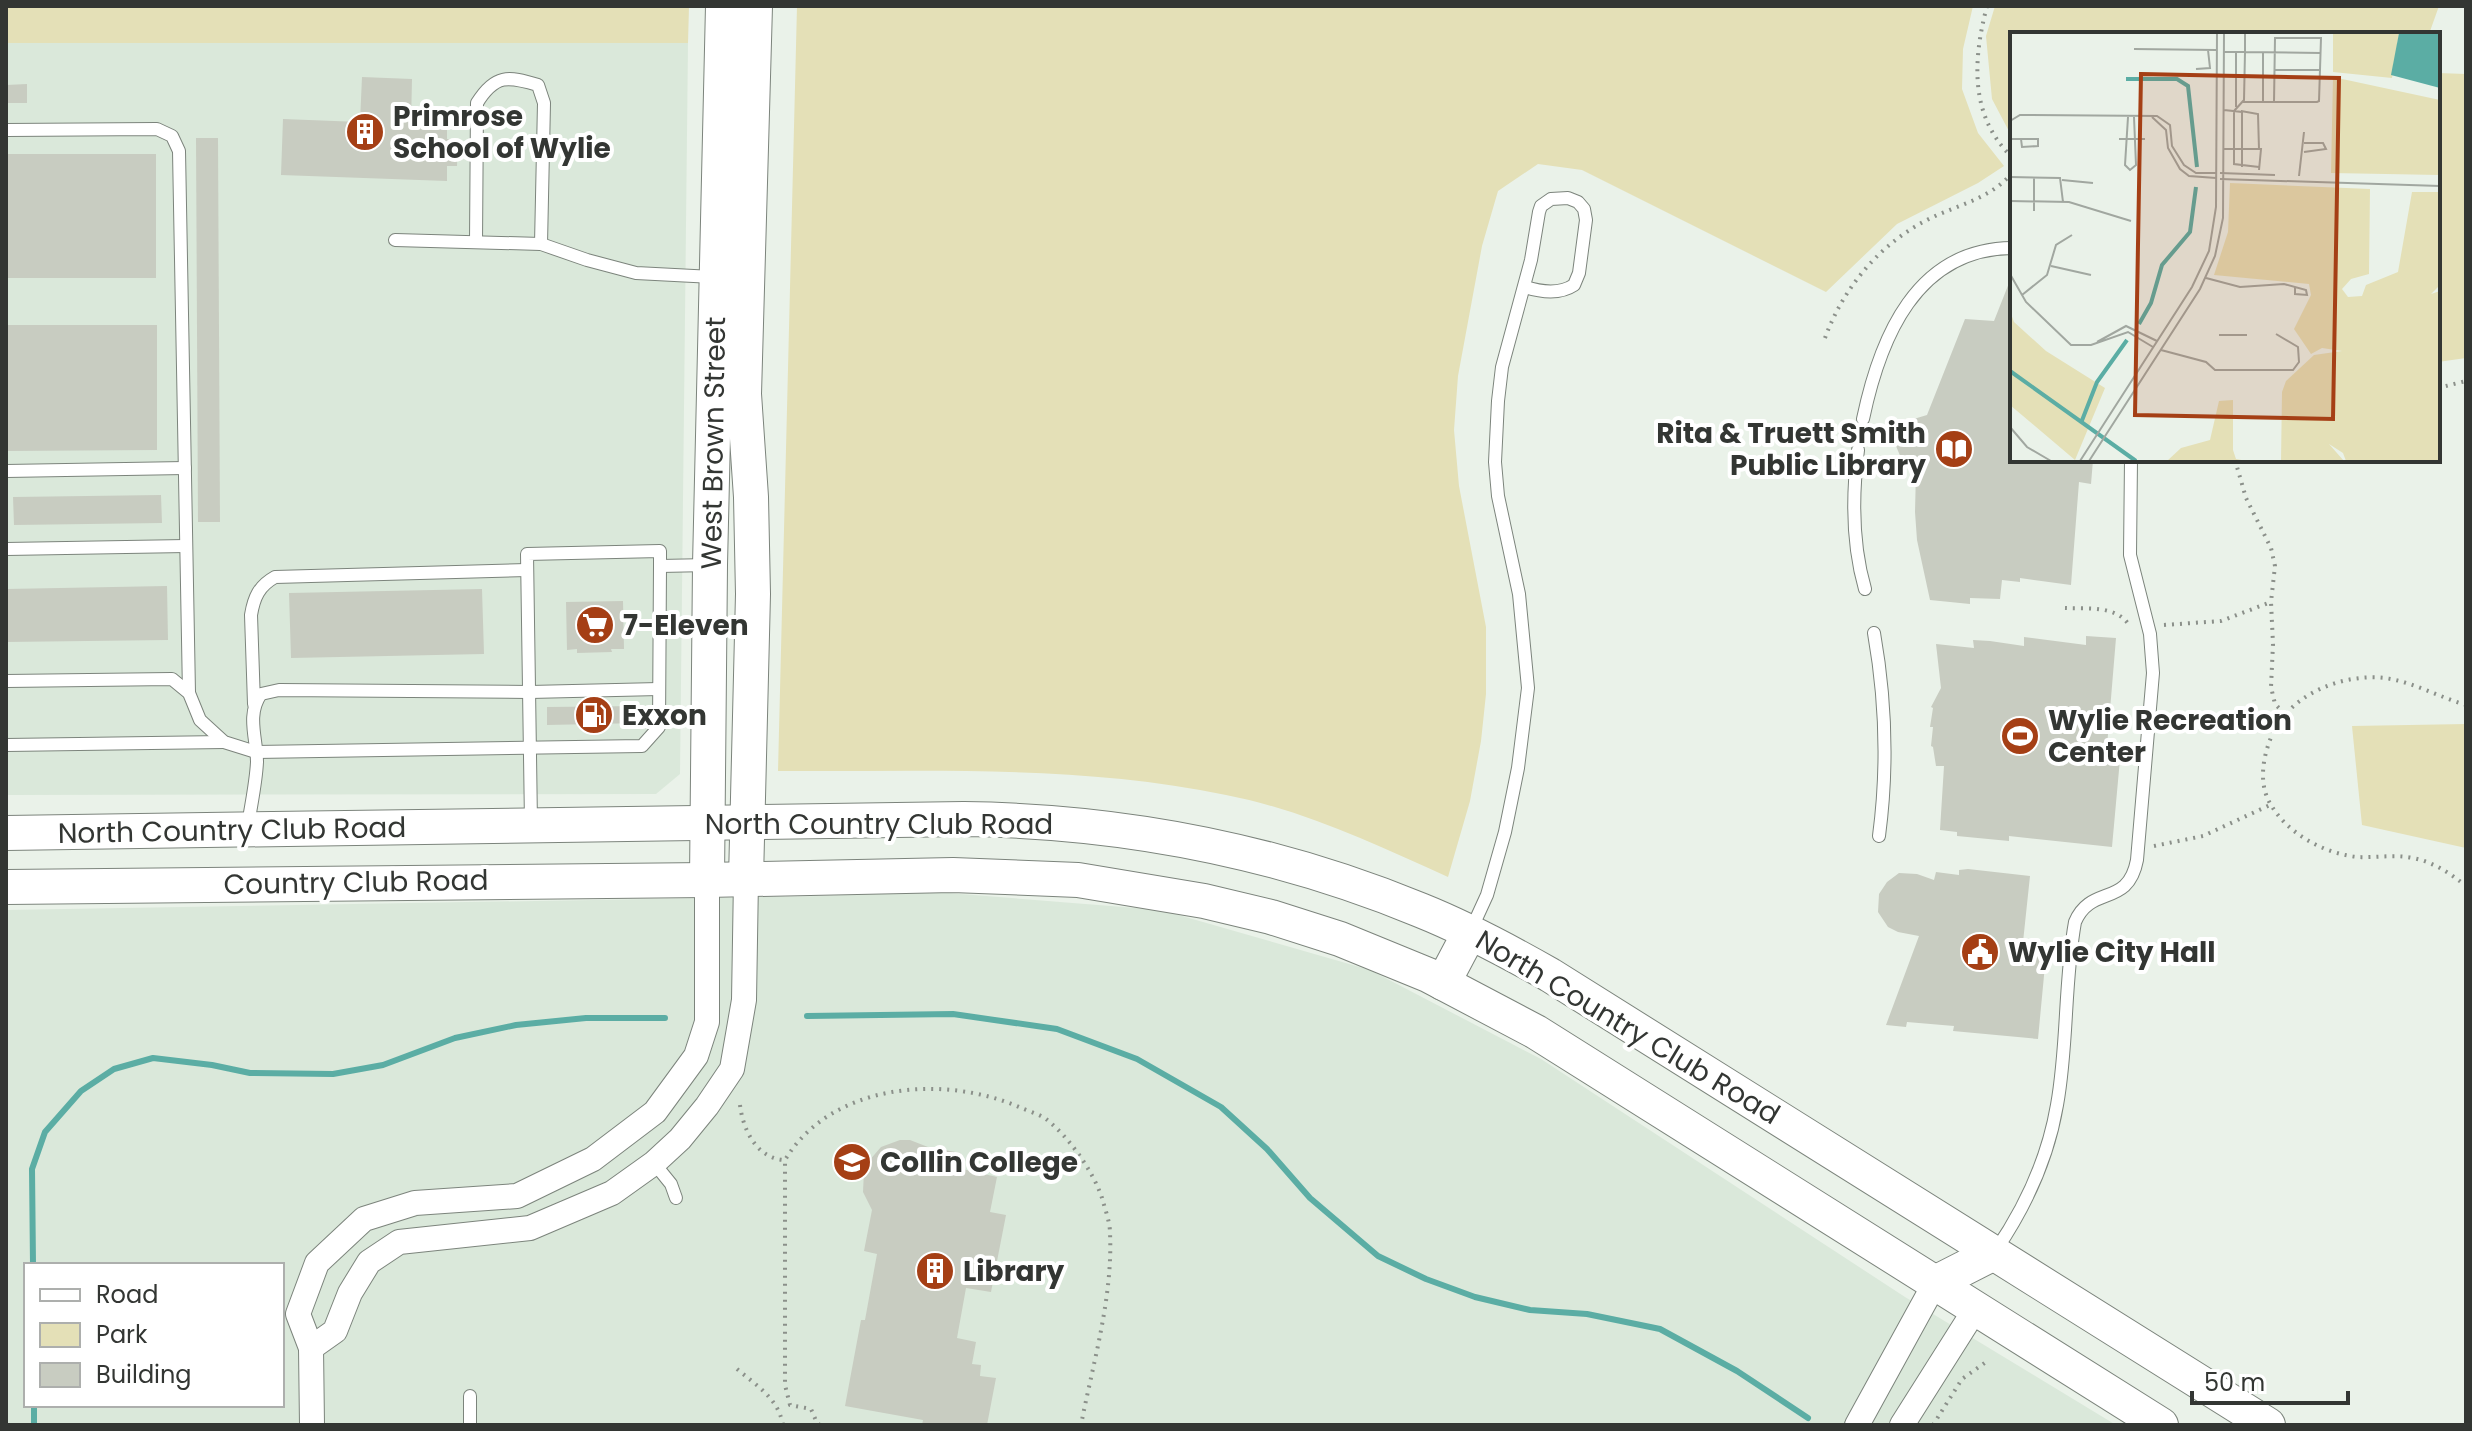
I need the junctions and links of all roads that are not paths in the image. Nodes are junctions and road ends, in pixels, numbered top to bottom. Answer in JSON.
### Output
{"nodes":[{"id":1,"x":723,"y":6,"type":"edge"},
{"id":2,"x":755,"y":6,"type":"edge"},
{"id":3,"x":6,"y":130,"type":"edge"},
{"id":4,"x":395,"y":240,"type":"dead end"},
{"id":5,"x":476,"y":242,"type":"junction"},
{"id":6,"x":541,"y":244,"type":"junction"},
{"id":7,"x":2010,"y":248,"type":"edge"},
{"id":8,"x":717,"y":277,"type":"junction"},
{"id":9,"x":1525,"y":287,"type":"junction"},
{"id":10,"x":744,"y":394,"type":"junction"},
{"id":11,"x":1863,"y":419,"type":"dead end"},
{"id":12,"x":1858,"y":450,"type":"dead end"},
{"id":13,"x":2131,"y":462,"type":"edge"},
{"id":14,"x":185,"y":468,"type":"junction"},
{"id":15,"x":6,"y":471,"type":"edge"},
{"id":16,"x":186,"y":546,"type":"junction"},
{"id":17,"x":6,"y":549,"type":"edge"},
{"id":18,"x":710,"y":565,"type":"junction"},
{"id":19,"x":660,"y":566,"type":"junction"},
{"id":20,"x":527,"y":570,"type":"junction"},
{"id":21,"x":1865,"y":589,"type":"dead end"},
{"id":22,"x":1874,"y":633,"type":"dead end"},
{"id":23,"x":6,"y":681,"type":"edge"},
{"id":24,"x":659,"y":689,"type":"junction"},
{"id":25,"x":530,"y":692,"type":"junction"},
{"id":26,"x":189,"y":693,"type":"junction"},
{"id":27,"x":254,"y":704,"type":"junction"},
{"id":28,"x":224,"y":742,"type":"junction"},
{"id":29,"x":6,"y":745,"type":"edge"},
{"id":30,"x":530,"y":747,"type":"junction"},
{"id":31,"x":256,"y":752,"type":"junction"},
{"id":32,"x":748,"y":823,"type":"junction"},
{"id":33,"x":707,"y":824,"type":"junction"},
{"id":34,"x":531,"y":826,"type":"junction"},
{"id":35,"x":247,"y":830,"type":"junction"},
{"id":36,"x":6,"y":833,"type":"edge"},
{"id":37,"x":1879,"y":836,"type":"dead end"},
{"id":38,"x":746,"y":879,"type":"junction"},
{"id":39,"x":707,"y":880,"type":"junction"},
{"id":40,"x":249,"y":883,"type":"junction"},
{"id":41,"x":6,"y":887,"type":"edge"},
{"id":42,"x":1470,"y":932,"type":"junction"},
{"id":43,"x":1443,"y":983,"type":"junction"},
{"id":44,"x":654,"y":1163,"type":"junction"},
{"id":45,"x":676,"y":1198,"type":"dead end"},
{"id":46,"x":1994,"y":1253,"type":"junction"},
{"id":47,"x":1935,"y":1283,"type":"junction"},
{"id":48,"x":1976,"y":1308,"type":"junction"},
{"id":49,"x":311,"y":1348,"type":"junction"},
{"id":50,"x":470,"y":1396,"type":"dead end"},
{"id":51,"x":312,"y":1425,"type":"edge"},
{"id":52,"x":470,"y":1425,"type":"edge"},
{"id":53,"x":1857,"y":1425,"type":"edge"},
{"id":54,"x":1902,"y":1425,"type":"edge"},
{"id":55,"x":2161,"y":1425,"type":"edge"},
{"id":56,"x":2268,"y":1425,"type":"edge"}],
"edges":[{"from":1,"to":8,"type":"main road","name":"West Brown Street"},
{"from":2,"to":10,"type":"main road","name":"West Brown Street"},
{"from":3,"to":14,"type":"lane"},
{"from":4,"to":5,"type":"lane"},
{"from":5,"to":6,"type":"lane"},
{"from":5,"to":6,"type":"lane"},
{"from":6,"to":8,"type":"lane"},
{"from":7,"to":11,"type":"lane"},
{"from":8,"to":10,"type":"main road"},
{"from":8,"to":18,"type":"main road","name":"West Brown Street"},
{"from":9,"to":9,"type":"lane"},
{"from":9,"to":42,"type":"lane"},
{"from":10,"to":32,"type":"main road","name":"West Brown Street"},
{"from":12,"to":21,"type":"lane"},
{"from":13,"to":46,"type":"lane"},
{"from":14,"to":15,"type":"lane"},
{"from":14,"to":16,"type":"lane"},
{"from":16,"to":17,"type":"lane"},
{"from":16,"to":26,"type":"lane"},
{"from":18,"to":19,"type":"lane"},
{"from":18,"to":33,"type":"main road","name":"West Brown Street"},
{"from":19,"to":20,"type":"lane"},
{"from":19,"to":24,"type":"lane"},
{"from":20,"to":25,"type":"lane"},
{"from":20,"to":27,"type":"lane"},
{"from":22,"to":37,"type":"lane"},
{"from":23,"to":26,"type":"lane"},
{"from":24,"to":25,"type":"lane"},
{"from":24,"to":30,"type":"lane"},
{"from":25,"to":27,"type":"lane"},
{"from":25,"to":30,"type":"lane"},
{"from":26,"to":28,"type":"lane"},
{"from":27,"to":31,"type":"lane"},
{"from":28,"to":29,"type":"lane"},
{"from":28,"to":31,"type":"lane"},
{"from":30,"to":31,"type":"lane"},
{"from":30,"to":34,"type":"lane"},
{"from":31,"to":35,"type":"lane"},
{"from":32,"to":33,"type":"main road","name":"North Country Club Road"},
{"from":32,"to":38,"type":"main road","name":"West Brown Street"},
{"from":32,"to":42,"type":"main road","name":"North Country Club Road"},
{"from":33,"to":34,"type":"main road","name":"North Country Club Road"},
{"from":33,"to":39,"type":"main road","name":"West Brown Street"},
{"from":34,"to":35,"type":"main road","name":"North Country Club Road"},
{"from":35,"to":36,"type":"main road","name":"North Country Club Road"},
{"from":35,"to":40,"type":"main road"},
{"from":38,"to":39,"type":"main road","name":"North Country Club Road"},
{"from":38,"to":43,"type":"main road","name":"North Country Club Road"},
{"from":38,"to":44,"type":"street"},
{"from":39,"to":40,"type":"main road","name":"Country Club Road"},
{"from":39,"to":49,"type":"street"},
{"from":40,"to":41,"type":"main road","name":"Country Club Road"},
{"from":42,"to":43,"type":"main road"},
{"from":42,"to":46,"type":"main road","name":"North Country Club Road"},
{"from":43,"to":47,"type":"main road","name":"North Country Club Road"},
{"from":44,"to":45,"type":"lane"},
{"from":44,"to":49,"type":"street"},
{"from":46,"to":47,"type":"main road"},
{"from":46,"to":48,"type":"main road"},
{"from":46,"to":56,"type":"main road","name":"North Country Club Road"},
{"from":47,"to":48,"type":"main road","name":"North Country Club Road"},
{"from":47,"to":53,"type":"street"},
{"from":48,"to":54,"type":"street"},
{"from":48,"to":55,"type":"main road","name":"North Country Club Road"},
{"from":49,"to":51,"type":"street"},
{"from":50,"to":52,"type":"lane"}]}
